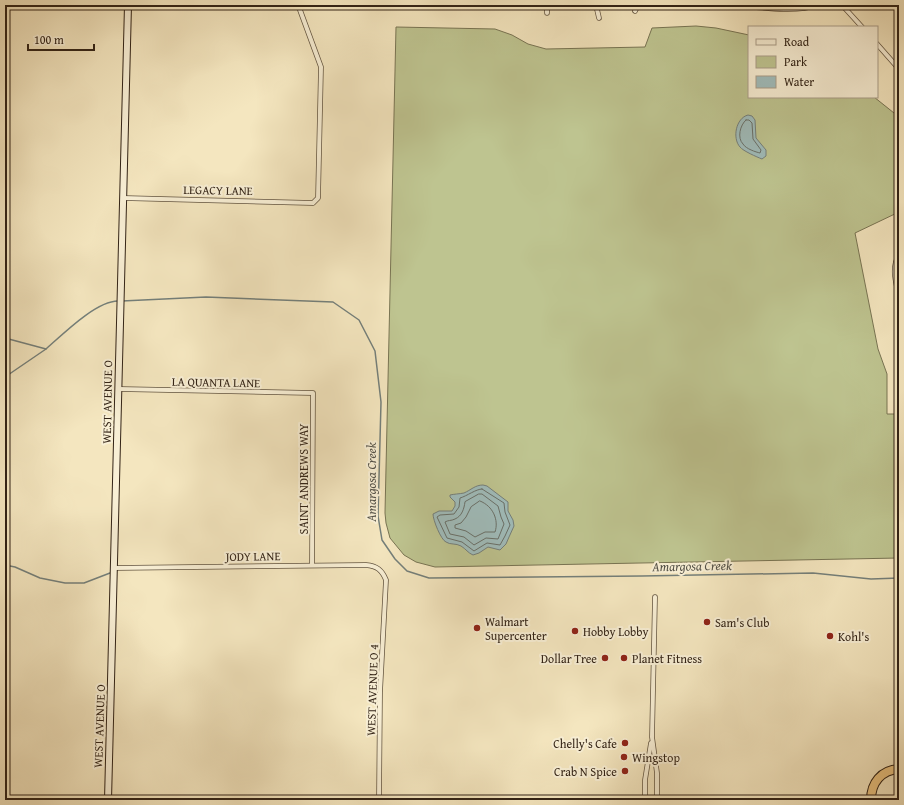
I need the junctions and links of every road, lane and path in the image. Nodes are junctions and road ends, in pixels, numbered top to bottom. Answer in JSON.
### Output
{"nodes":[{"id":1,"x":128,"y":5,"type":"edge"},
{"id":2,"x":300,"y":5,"type":"edge"},
{"id":3,"x":547,"y":5,"type":"edge"},
{"id":4,"x":596,"y":5,"type":"edge"},
{"id":5,"x":638,"y":5,"type":"edge"},
{"id":6,"x":679,"y":5,"type":"edge"},
{"id":7,"x":688,"y":5,"type":"edge"},
{"id":8,"x":736,"y":5,"type":"edge"},
{"id":9,"x":817,"y":5,"type":"edge"},
{"id":10,"x":842,"y":5,"type":"edge"},
{"id":11,"x":755,"y":6,"type":"edge"},
{"id":12,"x":635,"y":11,"type":"dead end"},
{"id":13,"x":546,"y":13,"type":"dead end"},
{"id":14,"x":598,"y":18,"type":"dead end"},
{"id":15,"x":861,"y":26,"type":"edge"},
{"id":16,"x":878,"y":45,"type":"edge"},
{"id":17,"x":899,"y":69,"type":"edge"},
{"id":18,"x":123,"y":198,"type":"junction"},
{"id":19,"x":899,"y":255,"type":"edge"},
{"id":20,"x":899,"y":296,"type":"edge"},
{"id":21,"x":119,"y":389,"type":"junction"},
{"id":22,"x":313,"y":393,"type":"joint"},
{"id":23,"x":312,"y":565,"type":"junction"},
{"id":24,"x":114,"y":568,"type":"junction"},
{"id":25,"x":386,"y":580,"type":"joint"},
{"id":26,"x":655,"y":597,"type":"dead end"},
{"id":27,"x":652,"y":737,"type":"junction"},
{"id":28,"x":899,"y":770,"type":"edge"},
{"id":29,"x":108,"y":800,"type":"edge"},
{"id":30,"x":379,"y":800,"type":"edge"},
{"id":31,"x":645,"y":800,"type":"edge"},
{"id":32,"x":657,"y":800,"type":"edge"},
{"id":33,"x":870,"y":800,"type":"edge"}],
"edges":[{"from":1,"to":18,"type":"main road","name":"WEST AVENUE O"},
{"from":2,"to":18,"type":"street","name":"LEGACY LANE"},
{"from":3,"to":13,"type":"street"},
{"from":4,"to":14,"type":"street"},
{"from":5,"to":12,"type":"street"},
{"from":6,"to":7,"type":"street"},
{"from":8,"to":11,"type":"street"},
{"from":9,"to":11,"type":"street"},
{"from":10,"to":15,"type":"street"},
{"from":16,"to":17,"type":"street"},
{"from":18,"to":21,"type":"main road","name":"WEST AVENUE O"},
{"from":19,"to":20,"type":"street"},
{"from":21,"to":22,"type":"street","name":"LA QUANTA LANE"},
{"from":21,"to":24,"type":"main road","name":"WEST AVENUE O"},
{"from":22,"to":23,"type":"street","name":"SAINT ANDREWS WAY"},
{"from":23,"to":24,"type":"street","name":"JODY LANE"},
{"from":23,"to":25,"type":"street","name":"JODY LANE"},
{"from":24,"to":29,"type":"main road","name":"WEST AVENUE O"},
{"from":25,"to":30,"type":"street","name":"WEST AVENUE O 4"},
{"from":26,"to":27,"type":"street"},
{"from":27,"to":31,"type":"street"},
{"from":27,"to":32,"type":"street"},
{"from":28,"to":33,"type":"highway"}]}
